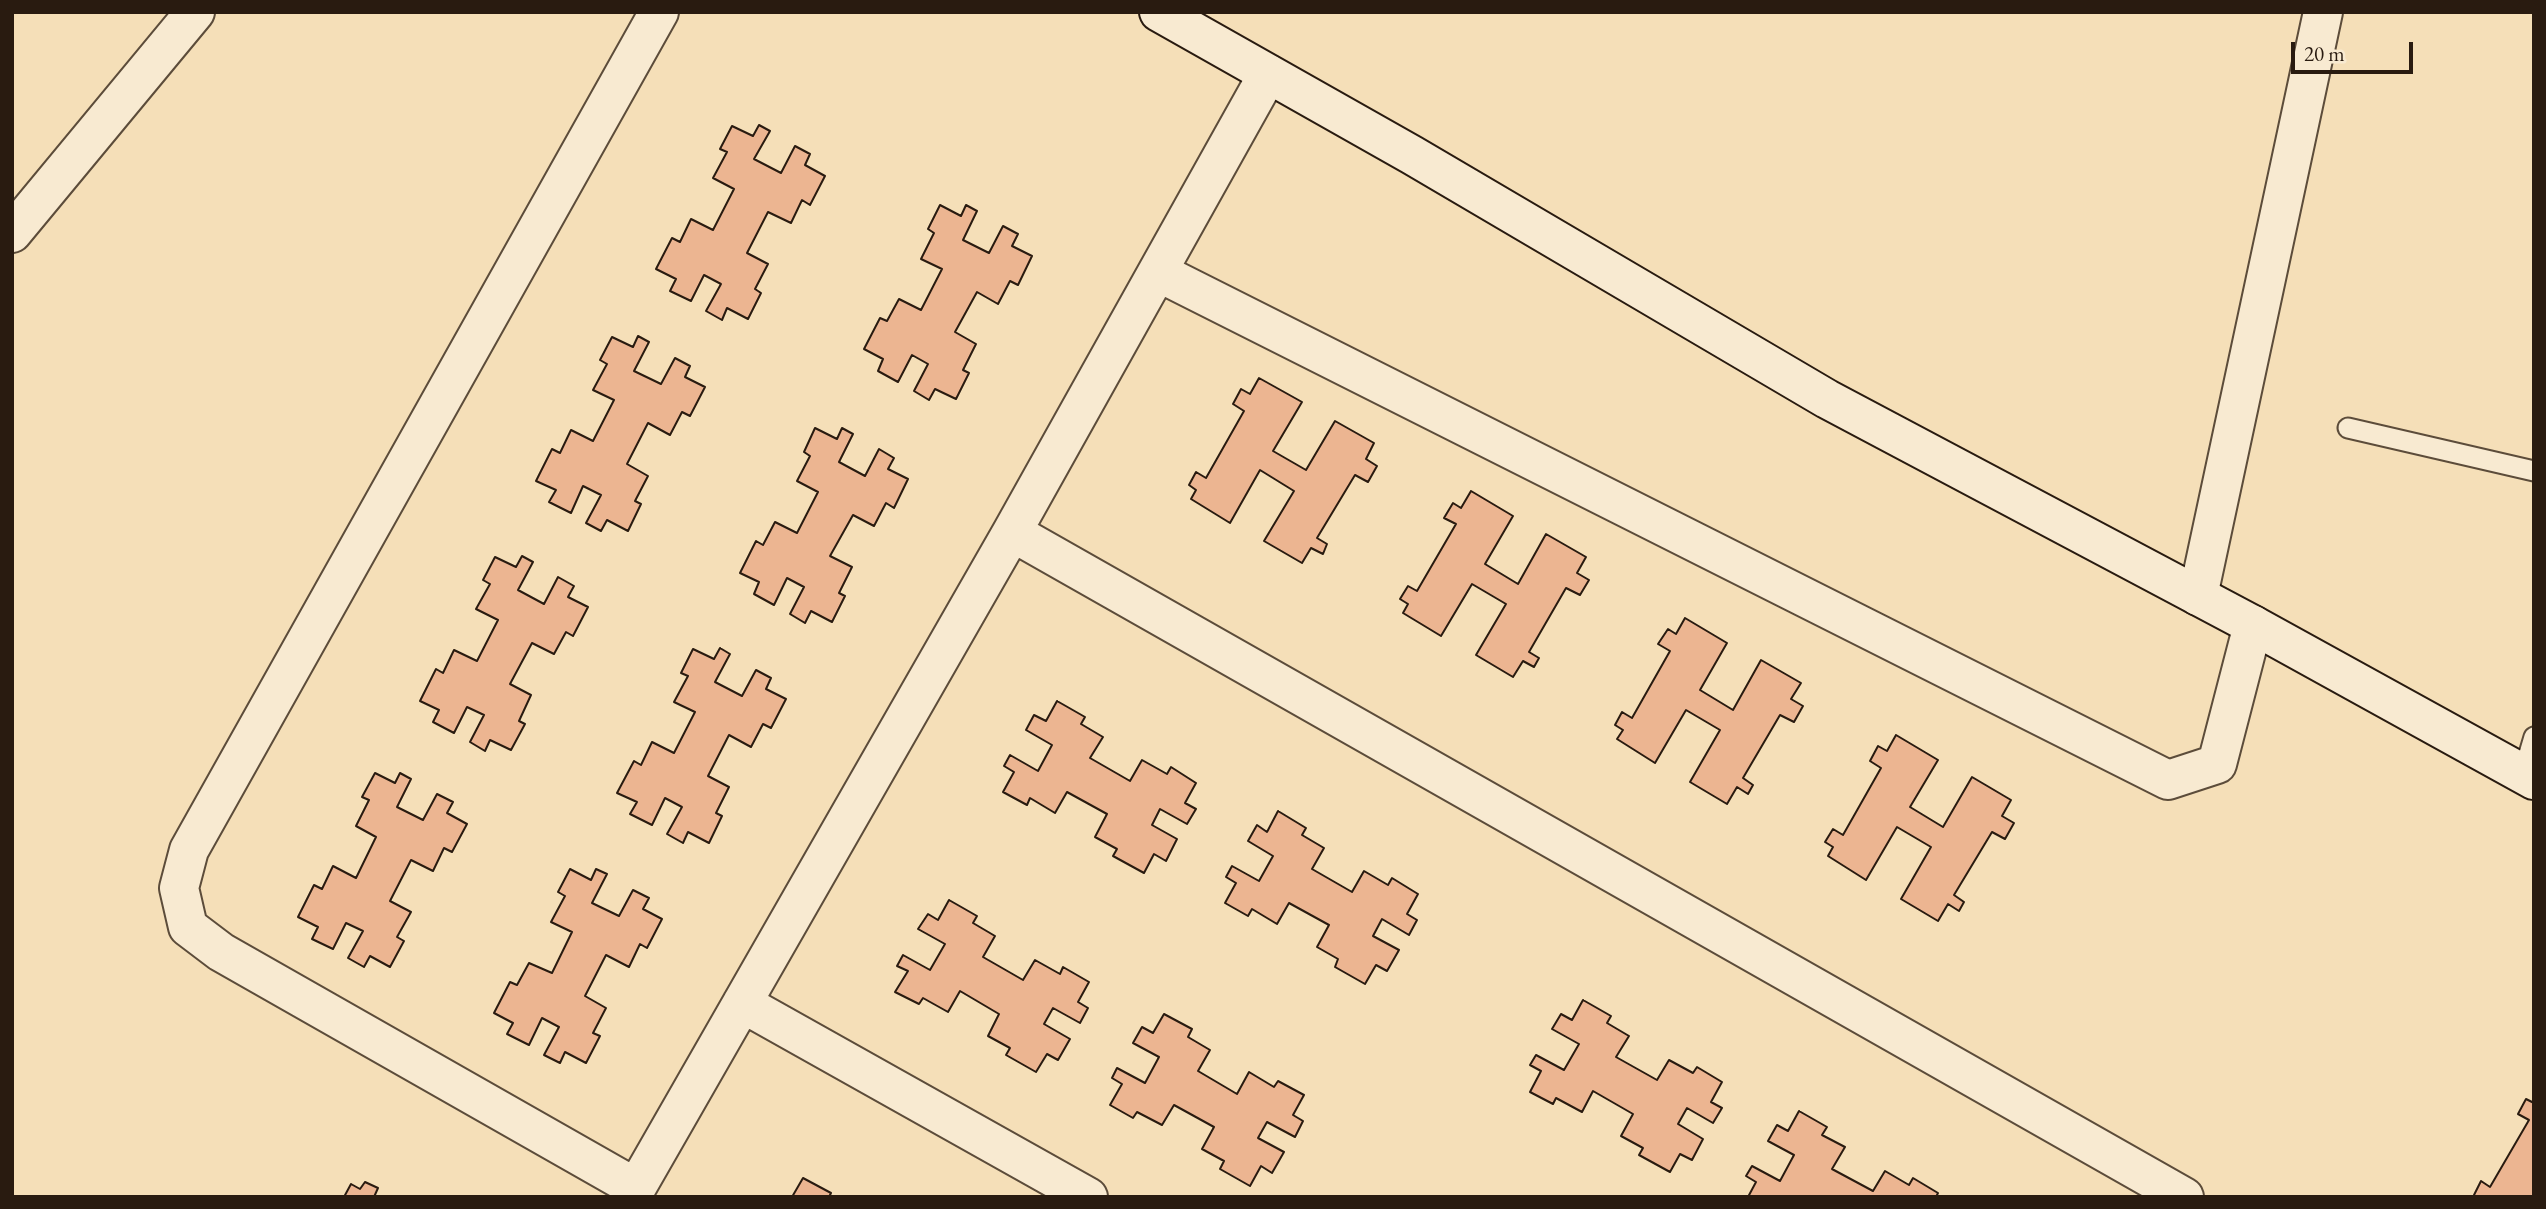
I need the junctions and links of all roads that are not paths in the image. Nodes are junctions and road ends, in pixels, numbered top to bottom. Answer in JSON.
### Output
{"nodes":[{"id":1,"x":195,"y":12,"type":"edge"},
{"id":2,"x":659,"y":12,"type":"edge"},
{"id":3,"x":1159,"y":12,"type":"edge"},
{"id":4,"x":2323,"y":12,"type":"edge"},
{"id":5,"x":1268,"y":74,"type":"junction"},
{"id":6,"x":12,"y":233,"type":"edge"},
{"id":7,"x":1158,"y":272,"type":"junction"},
{"id":8,"x":2348,"y":428,"type":"dead end"},
{"id":9,"x":2534,"y":471,"type":"edge"},
{"id":10,"x":1012,"y":532,"type":"junction"},
{"id":11,"x":2198,"y":596,"type":"junction"},
{"id":12,"x":2253,"y":625,"type":"junction"},
{"id":13,"x":2534,"y":737,"type":"edge"},
{"id":14,"x":2528,"y":777,"type":"edge"},
{"id":15,"x":742,"y":1003,"type":"junction"},
{"id":16,"x":634,"y":1192,"type":"edge"},
{"id":17,"x":1088,"y":1197,"type":"edge"},
{"id":18,"x":2184,"y":1197,"type":"edge"}],
"edges":[{"from":1,"to":6,"type":"street"},
{"from":2,"to":16,"type":"street"},
{"from":3,"to":5,"type":"street"},
{"from":4,"to":11,"type":"street"},
{"from":5,"to":7,"type":"street"},
{"from":5,"to":11,"type":"street"},
{"from":7,"to":10,"type":"street"},
{"from":7,"to":12,"type":"street"},
{"from":8,"to":9,"type":"lane"},
{"from":10,"to":15,"type":"street"},
{"from":10,"to":18,"type":"street"},
{"from":11,"to":12,"type":"street"},
{"from":12,"to":14,"type":"street"},
{"from":13,"to":14,"type":"lane"},
{"from":15,"to":16,"type":"street"},
{"from":15,"to":17,"type":"street"}]}
